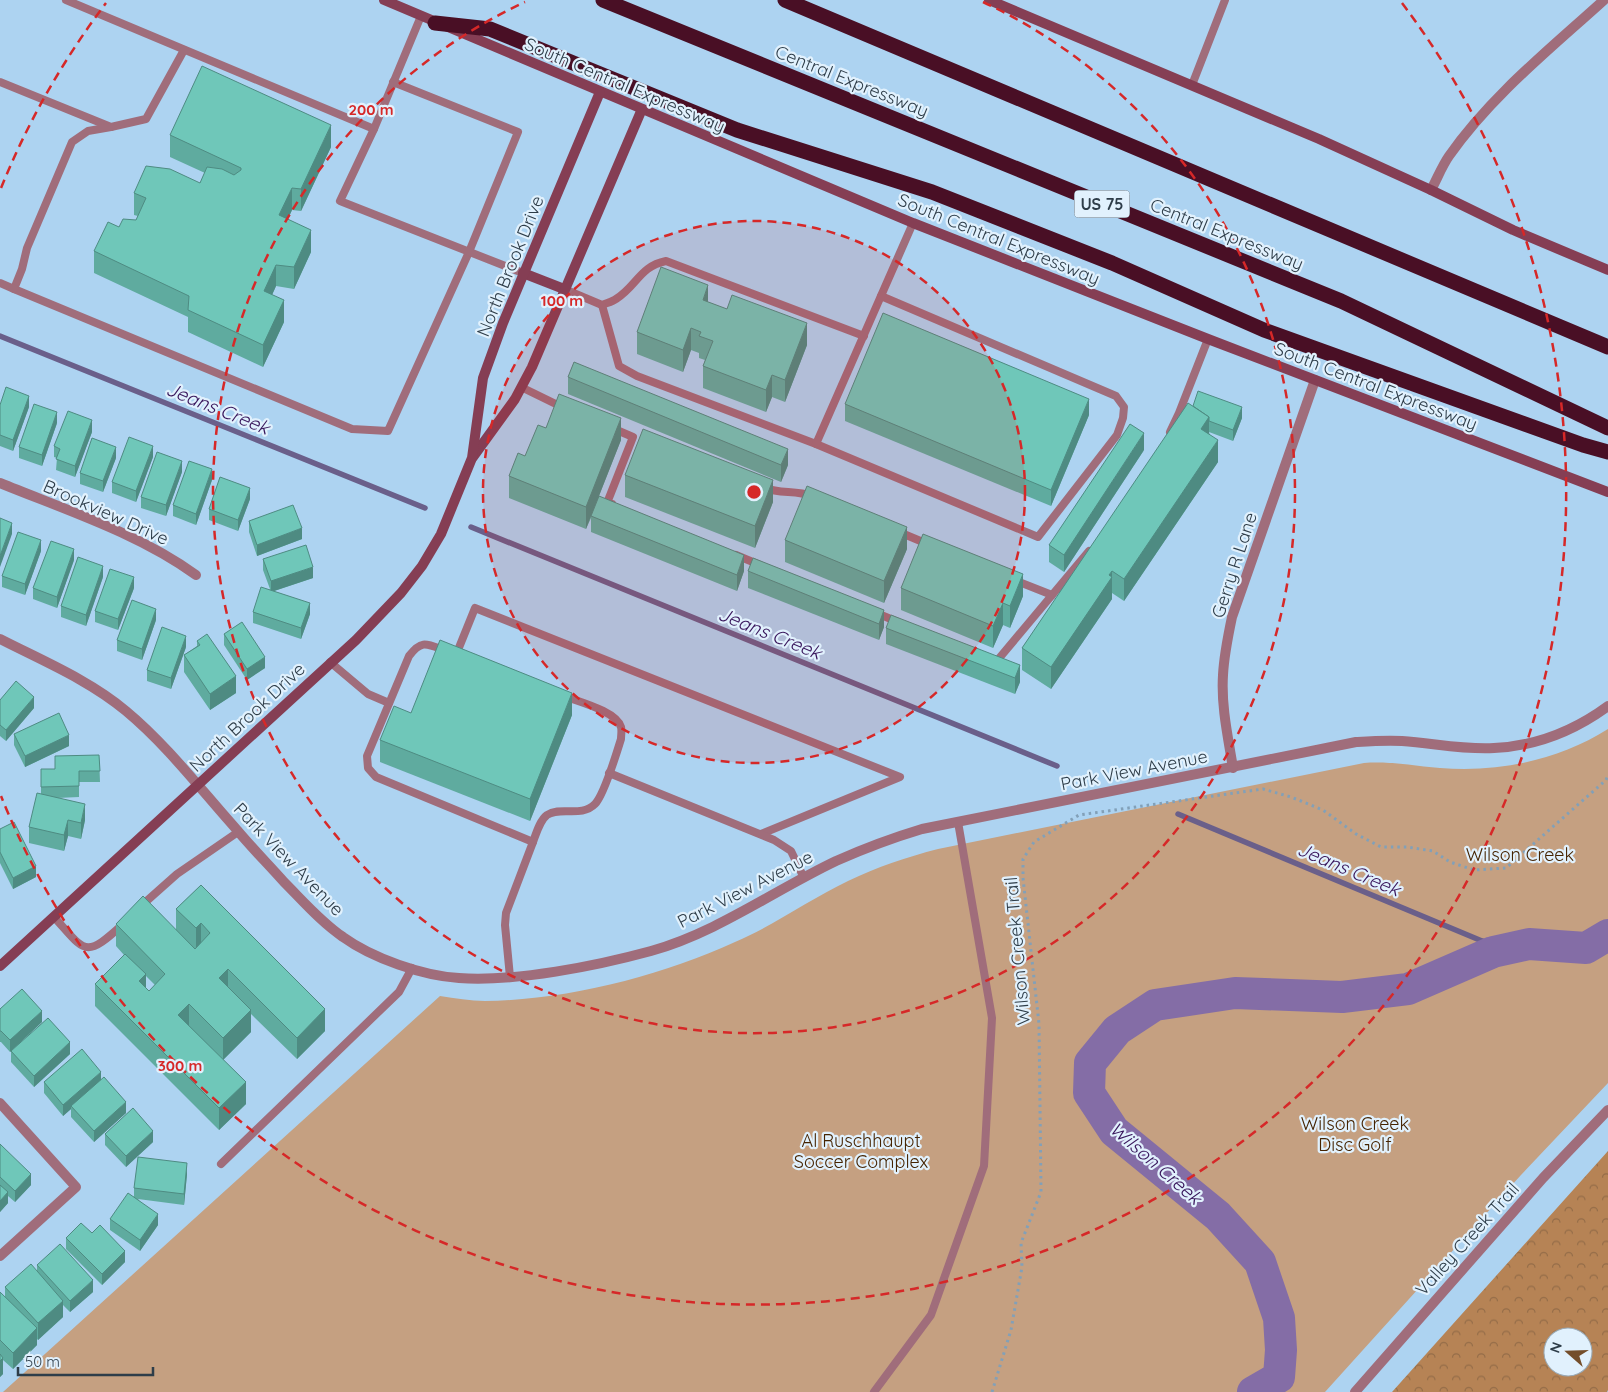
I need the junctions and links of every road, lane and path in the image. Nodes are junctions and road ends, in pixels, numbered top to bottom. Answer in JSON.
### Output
{"nodes":[{"id":1,"x":66,"y":0,"type":"edge"},
{"id":2,"x":384,"y":0,"type":"edge"},
{"id":3,"x":603,"y":0,"type":"edge"},
{"id":4,"x":785,"y":0,"type":"edge"},
{"id":5,"x":989,"y":0,"type":"edge"},
{"id":6,"x":1224,"y":0,"type":"edge"},
{"id":7,"x":1604,"y":0,"type":"edge"},
{"id":8,"x":85,"y":4,"type":"edge"},
{"id":9,"x":420,"y":16,"type":"junction"},
{"id":10,"x":435,"y":23,"type":"junction"},
{"id":11,"x":184,"y":50,"type":"junction"},
{"id":12,"x":0,"y":82,"type":"edge"},
{"id":13,"x":394,"y":82,"type":"junction"},
{"id":14,"x":1192,"y":85,"type":"junction"},
{"id":15,"x":600,"y":92,"type":"junction"},
{"id":16,"x":642,"y":110,"type":"junction"},
{"id":17,"x":112,"y":127,"type":"junction"},
{"id":18,"x":374,"y":129,"type":"junction"},
{"id":19,"x":1431,"y":190,"type":"junction"},
{"id":20,"x":913,"y":223,"type":"junction"},
{"id":21,"x":469,"y":252,"type":"junction"},
{"id":22,"x":1608,"y":270,"type":"edge"},
{"id":23,"x":523,"y":273,"type":"junction"},
{"id":24,"x":0,"y":283,"type":"edge"},
{"id":25,"x":14,"y":288,"type":"junction"},
{"id":26,"x":564,"y":289,"type":"junction"},
{"id":27,"x":881,"y":296,"type":"junction"},
{"id":28,"x":602,"y":305,"type":"junction"},
{"id":29,"x":864,"y":336,"type":"junction"},
{"id":30,"x":1208,"y":339,"type":"junction"},
{"id":31,"x":1608,"y":347,"type":"edge"},
{"id":32,"x":1315,"y":380,"type":"junction"},
{"id":33,"x":521,"y":386,"type":"junction"},
{"id":34,"x":570,"y":410,"type":"edge"},
{"id":35,"x":606,"y":425,"type":"edge"},
{"id":36,"x":1601,"y":425,"type":"edge"},
{"id":37,"x":633,"y":436,"type":"junction"},
{"id":38,"x":1166,"y":439,"type":"edge"},
{"id":39,"x":642,"y":440,"type":"edge"},
{"id":40,"x":816,"y":444,"type":"junction"},
{"id":41,"x":1608,"y":452,"type":"edge"},
{"id":42,"x":472,"y":458,"type":"junction"},
{"id":43,"x":0,"y":483,"type":"edge"},
{"id":44,"x":756,"y":484,"type":"edge"},
{"id":45,"x":1608,"y":492,"type":"edge"},
{"id":46,"x":819,"y":499,"type":"edge"},
{"id":47,"x":616,"y":506,"type":"edge"},
{"id":48,"x":891,"y":529,"type":"edge"},
{"id":49,"x":1094,"y":545,"type":"edge"},
{"id":50,"x":936,"y":547,"type":"edge"},
{"id":51,"x":727,"y":552,"type":"edge"},
{"id":52,"x":764,"y":567,"type":"edge"},
{"id":53,"x":196,"y":575,"type":"dead end"},
{"id":54,"x":1007,"y":577,"type":"edge"},
{"id":55,"x":1052,"y":595,"type":"junction"},
{"id":56,"x":866,"y":608,"type":"edge"},
{"id":57,"x":903,"y":624,"type":"edge"},
{"id":58,"x":0,"y":639,"type":"edge"},
{"id":59,"x":456,"y":655,"type":"junction"},
{"id":60,"x":465,"y":658,"type":"edge"},
{"id":61,"x":986,"y":658,"type":"edge"},
{"id":62,"x":330,"y":662,"type":"junction"},
{"id":63,"x":558,"y":694,"type":"edge"},
{"id":64,"x":389,"y":703,"type":"junction"},
{"id":65,"x":1608,"y":706,"type":"edge"},
{"id":66,"x":1233,"y":768,"type":"junction"},
{"id":67,"x":609,"y":773,"type":"junction"},
{"id":68,"x":1608,"y":774,"type":"edge"},
{"id":69,"x":198,"y":785,"type":"junction"},
{"id":70,"x":958,"y":822,"type":"junction"},
{"id":71,"x":238,"y":832,"type":"junction"},
{"id":72,"x":761,"y":834,"type":"junction"},
{"id":73,"x":533,"y":842,"type":"junction"},
{"id":74,"x":804,"y":878,"type":"junction"},
{"id":75,"x":133,"y":914,"type":"edge"},
{"id":76,"x":54,"y":917,"type":"junction"},
{"id":77,"x":126,"y":920,"type":"edge"},
{"id":78,"x":0,"y":966,"type":"edge"},
{"id":79,"x":412,"y":968,"type":"junction"},
{"id":80,"x":510,"y":977,"type":"junction"},
{"id":81,"x":2,"y":1109,"type":"edge"},
{"id":82,"x":1608,"y":1110,"type":"edge"},
{"id":83,"x":221,"y":1164,"type":"dead end"},
{"id":84,"x":0,"y":1256,"type":"edge"},
{"id":85,"x":874,"y":1392,"type":"edge"},
{"id":86,"x":992,"y":1392,"type":"edge"},
{"id":87,"x":1355,"y":1392,"type":"edge"}],
"edges":[{"from":1,"to":8,"type":"lane"},
{"from":2,"to":9,"type":"main road","name":"South Central Expressway"},
{"from":3,"to":36,"type":"highway","name":"Central Expressway","number":"US 75"},
{"from":4,"to":31,"type":"highway"},
{"from":5,"to":14,"type":"main road"},
{"from":6,"to":14,"type":"lane"},
{"from":7,"to":19,"type":"street"},
{"from":8,"to":11,"type":"lane"},
{"from":9,"to":10,"type":"main road","name":"South Central Expressway"},
{"from":9,"to":13,"type":"lane"},
{"from":10,"to":15,"type":"main road","name":"South Central Expressway"},
{"from":10,"to":41,"type":"highway"},
{"from":11,"to":17,"type":"lane"},
{"from":11,"to":18,"type":"lane"},
{"from":12,"to":17,"type":"lane"},
{"from":13,"to":18,"type":"lane"},
{"from":13,"to":21,"type":"lane"},
{"from":14,"to":19,"type":"main road"},
{"from":15,"to":16,"type":"main road","name":"South Central Expressway"},
{"from":15,"to":23,"type":"main road","name":"North Brook Drive"},
{"from":16,"to":20,"type":"main road","name":"South Central Expressway"},
{"from":16,"to":26,"type":"main road","name":"North Brook Drive"},
{"from":17,"to":25,"type":"lane"},
{"from":18,"to":21,"type":"lane"},
{"from":19,"to":22,"type":"main road"},
{"from":20,"to":27,"type":"lane"},
{"from":20,"to":30,"type":"main road","name":"South Central Expressway"},
{"from":21,"to":23,"type":"lane"},
{"from":21,"to":25,"type":"lane"},
{"from":23,"to":26,"type":"main road"},
{"from":23,"to":42,"type":"main road","name":"North Brook Drive"},
{"from":24,"to":25,"type":"lane"},
{"from":26,"to":28,"type":"lane"},
{"from":26,"to":33,"type":"main road","name":"North Brook Drive"},
{"from":27,"to":29,"type":"lane"},
{"from":27,"to":40,"type":"lane"},
{"from":28,"to":29,"type":"lane"},
{"from":28,"to":40,"type":"lane"},
{"from":29,"to":40,"type":"lane"},
{"from":30,"to":32,"type":"main road","name":"South Central Expressway"},
{"from":30,"to":38,"type":"lane"},
{"from":32,"to":45,"type":"main road","name":"South Central Expressway"},
{"from":32,"to":66,"type":"street","name":"Gerry R Lane"},
{"from":33,"to":34,"type":"lane"},
{"from":33,"to":42,"type":"main road","name":"North Brook Drive"},
{"from":35,"to":37,"type":"lane"},
{"from":37,"to":39,"type":"lane"},
{"from":37,"to":47,"type":"lane"},
{"from":42,"to":62,"type":"main road","name":"North Brook Drive"},
{"from":43,"to":53,"type":"street","name":"Brookview Drive"},
{"from":44,"to":46,"type":"lane"},
{"from":48,"to":50,"type":"lane"},
{"from":49,"to":55,"type":"lane"},
{"from":51,"to":52,"type":"lane"},
{"from":54,"to":55,"type":"lane"},
{"from":55,"to":61,"type":"lane"},
{"from":56,"to":57,"type":"lane"},
{"from":58,"to":69,"type":"street","name":"Park View Avenue"},
{"from":59,"to":60,"type":"lane"},
{"from":59,"to":64,"type":"lane"},
{"from":59,"to":72,"type":"lane"},
{"from":62,"to":64,"type":"lane"},
{"from":62,"to":69,"type":"main road","name":"North Brook Drive"},
{"from":63,"to":67,"type":"lane"},
{"from":64,"to":73,"type":"lane"},
{"from":65,"to":66,"type":"street","name":"Park View Avenue"},
{"from":66,"to":70,"type":"street","name":"Park View Avenue"},
{"from":67,"to":72,"type":"lane"},
{"from":67,"to":73,"type":"lane"},
{"from":68,"to":86,"type":"path","name":"Wilson Creek Trail"},
{"from":69,"to":71,"type":"street","name":"Park View Avenue"},
{"from":69,"to":76,"type":"main road","name":"North Brook Drive"},
{"from":70,"to":74,"type":"street","name":"Park View Avenue"},
{"from":70,"to":85,"type":"lane"},
{"from":71,"to":75,"type":"lane"},
{"from":71,"to":79,"type":"street","name":"Park View Avenue"},
{"from":72,"to":74,"type":"lane"},
{"from":73,"to":80,"type":"lane"},
{"from":74,"to":80,"type":"street","name":"Park View Avenue"},
{"from":76,"to":77,"type":"lane"},
{"from":76,"to":78,"type":"main road","name":"North Brook Drive"},
{"from":79,"to":80,"type":"street","name":"Park View Avenue"},
{"from":79,"to":83,"type":"lane"},
{"from":81,"to":84,"type":"street"},
{"from":82,"to":87,"type":"street","name":"Valley Creek Trail"}]}
